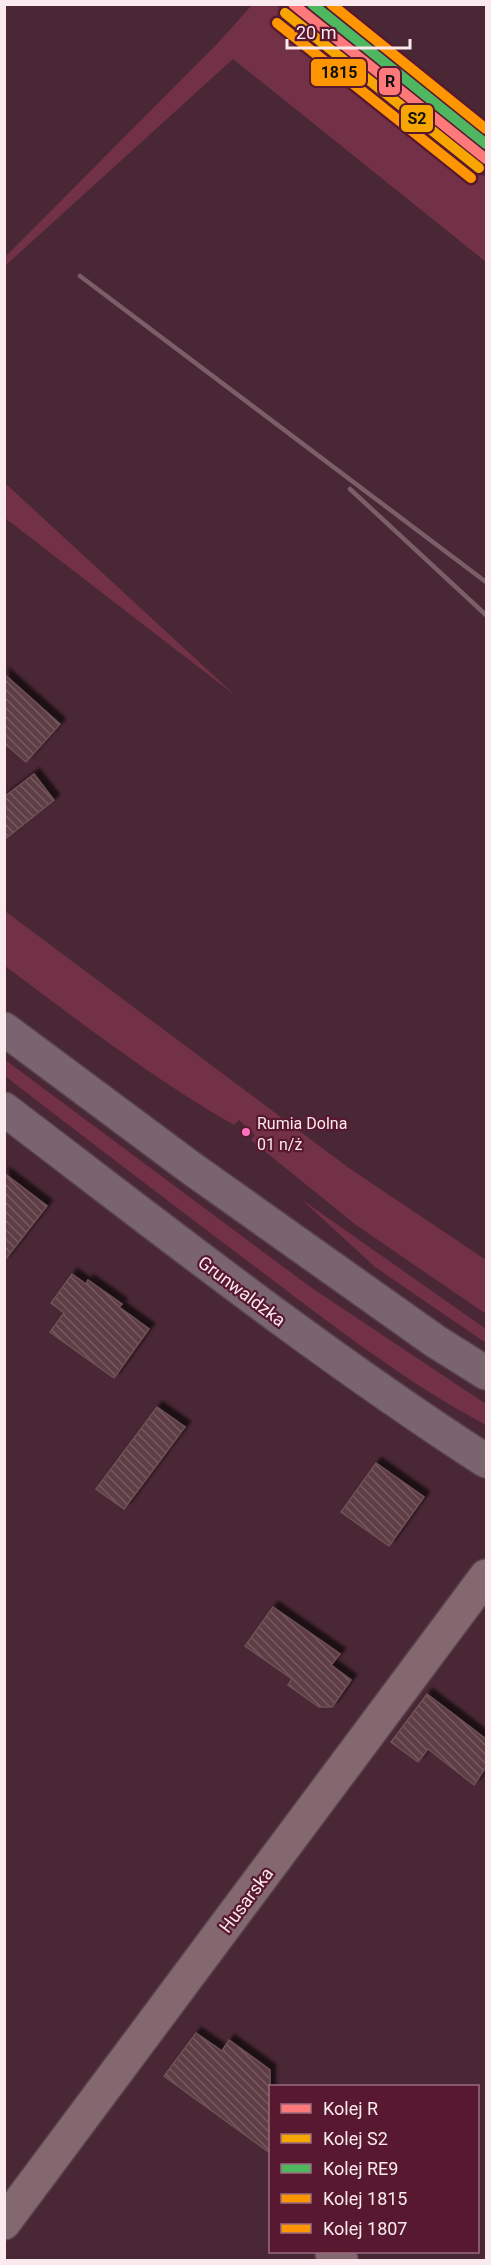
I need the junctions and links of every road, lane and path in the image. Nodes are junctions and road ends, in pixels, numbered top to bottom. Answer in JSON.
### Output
{"nodes":[{"id":1,"x":4,"y":1029,"type":"edge"},
{"id":2,"x":4,"y":1109,"type":"edge"},
{"id":3,"x":486,"y":1373,"type":"edge"},
{"id":4,"x":486,"y":1461,"type":"edge"},
{"id":5,"x":486,"y":1576,"type":"edge"},
{"id":6,"x":4,"y":2223,"type":"edge"}],
"edges":[{"from":1,"to":3,"type":"main road"},
{"from":2,"to":4,"type":"main road","name":"Grunwaldzka"},
{"from":5,"to":6,"type":"street","name":"Husarska"}]}
